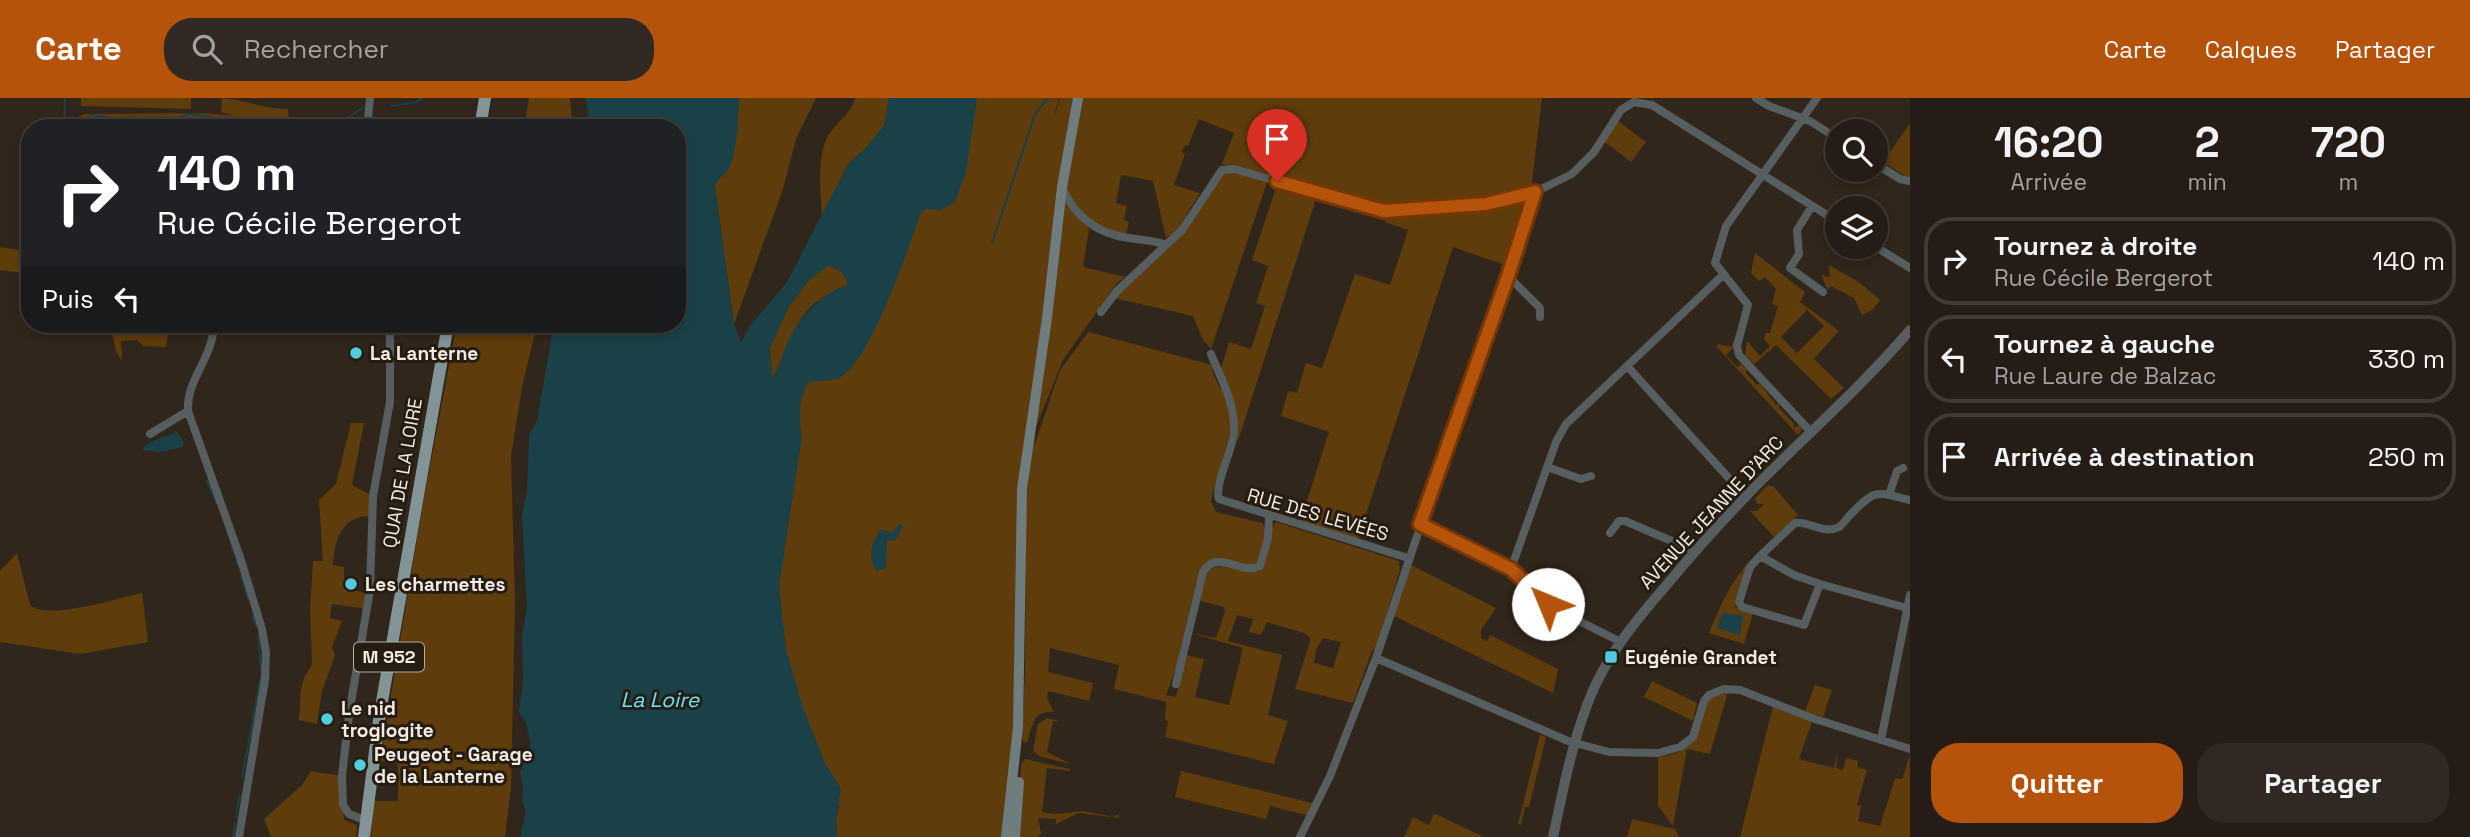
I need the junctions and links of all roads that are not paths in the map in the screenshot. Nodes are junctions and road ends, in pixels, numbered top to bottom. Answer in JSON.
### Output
{"nodes":[{"id":1,"x":370,"y":98,"type":"edge"},
{"id":2,"x":485,"y":98,"type":"edge"},
{"id":3,"x":1078,"y":98,"type":"edge"},
{"id":4,"x":1756,"y":98,"type":"edge"},
{"id":5,"x":1816,"y":98,"type":"edge"},
{"id":6,"x":1633,"y":100,"type":"edge"},
{"id":7,"x":1802,"y":118,"type":"junction"},
{"id":8,"x":368,"y":119,"type":"edge"},
{"id":9,"x":482,"y":119,"type":"edge"},
{"id":10,"x":1825,"y":131,"type":"edge"},
{"id":11,"x":1888,"y":172,"type":"edge"},
{"id":12,"x":1762,"y":175,"type":"junction"},
{"id":13,"x":1910,"y":181,"type":"edge"},
{"id":14,"x":1062,"y":187,"type":"junction"},
{"id":15,"x":1535,"y":192,"type":"junction"},
{"id":16,"x":1812,"y":206,"type":"junction"},
{"id":17,"x":1825,"y":214,"type":"edge"},
{"id":18,"x":1166,"y":245,"type":"junction"},
{"id":19,"x":1888,"y":254,"type":"edge"},
{"id":20,"x":1910,"y":268,"type":"edge"},
{"id":21,"x":1723,"y":275,"type":"junction"},
{"id":22,"x":1508,"y":276,"type":"junction"},
{"id":23,"x":1823,"y":292,"type":"dead end"},
{"id":24,"x":1101,"y":312,"type":"dead end"},
{"id":25,"x":1540,"y":317,"type":"dead end"},
{"id":26,"x":1910,"y":330,"type":"edge"},
{"id":27,"x":213,"y":333,"type":"edge"},
{"id":28,"x":390,"y":333,"type":"edge"},
{"id":29,"x":446,"y":333,"type":"edge"},
{"id":30,"x":1210,"y":354,"type":"dead end"},
{"id":31,"x":1627,"y":366,"type":"junction"},
{"id":32,"x":188,"y":411,"type":"junction"},
{"id":33,"x":1811,"y":432,"type":"junction"},
{"id":34,"x":150,"y":434,"type":"dead end"},
{"id":35,"x":1547,"y":467,"type":"junction"},
{"id":36,"x":1903,"y":468,"type":"dead end"},
{"id":37,"x":1591,"y":476,"type":"dead end"},
{"id":38,"x":1889,"y":495,"type":"junction"},
{"id":39,"x":1746,"y":496,"type":"junction"},
{"id":40,"x":1910,"y":500,"type":"edge"},
{"id":41,"x":1269,"y":517,"type":"junction"},
{"id":42,"x":1420,"y":524,"type":"junction"},
{"id":43,"x":1610,"y":533,"type":"dead end"},
{"id":44,"x":1695,"y":551,"type":"junction"},
{"id":45,"x":1760,"y":556,"type":"junction"},
{"id":46,"x":1408,"y":558,"type":"junction"},
{"id":47,"x":1511,"y":569,"type":"junction"},
{"id":48,"x":1820,"y":584,"type":"junction"},
{"id":49,"x":1910,"y":595,"type":"edge"},
{"id":50,"x":1907,"y":608,"type":"junction"},
{"id":51,"x":1621,"y":642,"type":"junction"},
{"id":52,"x":1376,"y":658,"type":"junction"},
{"id":53,"x":1176,"y":684,"type":"dead end"},
{"id":54,"x":1018,"y":727,"type":"junction"},
{"id":55,"x":1881,"y":740,"type":"junction"},
{"id":56,"x":1573,"y":743,"type":"junction"},
{"id":57,"x":1910,"y":749,"type":"edge"},
{"id":58,"x":365,"y":820,"type":"junction"},
{"id":59,"x":239,"y":837,"type":"edge"},
{"id":60,"x":364,"y":837,"type":"edge"},
{"id":61,"x":1006,"y":837,"type":"edge"},
{"id":62,"x":1015,"y":837,"type":"edge"},
{"id":63,"x":1300,"y":837,"type":"edge"},
{"id":64,"x":1553,"y":837,"type":"edge"}],
"edges":[{"from":1,"to":8,"type":"street"},
{"from":2,"to":9,"type":"main road"},
{"from":3,"to":14,"type":"main road"},
{"from":4,"to":7,"type":"street"},
{"from":5,"to":7,"type":"street"},
{"from":6,"to":12,"type":"street"},
{"from":6,"to":15,"type":"street"},
{"from":7,"to":10,"type":"street"},
{"from":7,"to":12,"type":"street"},
{"from":11,"to":13,"type":"street"},
{"from":12,"to":16,"type":"street"},
{"from":12,"to":21,"type":"street"},
{"from":14,"to":18,"type":"street"},
{"from":14,"to":54,"type":"main road"},
{"from":15,"to":18,"type":"street"},
{"from":15,"to":22,"type":"street"},
{"from":16,"to":17,"type":"street"},
{"from":16,"to":23,"type":"street"},
{"from":18,"to":24,"type":"street"},
{"from":19,"to":20,"type":"street"},
{"from":21,"to":31,"type":"street"},
{"from":21,"to":33,"type":"street"},
{"from":22,"to":25,"type":"street"},
{"from":22,"to":42,"type":"street"},
{"from":26,"to":33,"type":"street","name":"AVENUE JEANNE D'ARC"},
{"from":27,"to":32,"type":"street"},
{"from":28,"to":58,"type":"street"},
{"from":29,"to":58,"type":"main road","name":"QUAI DE LA LOIRE","number":"M 952"},
{"from":30,"to":41,"type":"street","name":"RUE DES LEVÉES"},
{"from":31,"to":35,"type":"street"},
{"from":31,"to":39,"type":"street"},
{"from":32,"to":34,"type":"street"},
{"from":32,"to":59,"type":"street"},
{"from":33,"to":39,"type":"street","name":"AVENUE JEANNE D'ARC"},
{"from":35,"to":37,"type":"street"},
{"from":35,"to":47,"type":"street"},
{"from":36,"to":38,"type":"street"},
{"from":38,"to":40,"type":"street"},
{"from":38,"to":45,"type":"street"},
{"from":39,"to":44,"type":"street","name":"AVENUE JEANNE D'ARC"},
{"from":41,"to":46,"type":"street","name":"RUE DES LEVÉES"},
{"from":41,"to":53,"type":"street"},
{"from":42,"to":46,"type":"street"},
{"from":42,"to":47,"type":"street"},
{"from":43,"to":44,"type":"street"},
{"from":44,"to":51,"type":"street","name":"AVENUE JEANNE D'ARC"},
{"from":45,"to":48,"type":"street"},
{"from":45,"to":48,"type":"street"},
{"from":46,"to":52,"type":"street","name":"RUE DES LEVÉES"},
{"from":47,"to":51,"type":"street"},
{"from":48,"to":50,"type":"street"},
{"from":49,"to":50,"type":"street"},
{"from":50,"to":55,"type":"street"},
{"from":51,"to":56,"type":"street","name":"AVENUE JEANNE D'ARC"},
{"from":52,"to":56,"type":"street"},
{"from":52,"to":63,"type":"street","name":"RUE DES LEVÉES"},
{"from":54,"to":61,"type":"main road"},
{"from":54,"to":62,"type":"main road"},
{"from":55,"to":56,"type":"street"},
{"from":55,"to":57,"type":"street"},
{"from":56,"to":64,"type":"street","name":"AVENUE JEANNE D'ARC"},
{"from":58,"to":60,"type":"main road","name":"QUAI DE LA LOIRE","number":"M 952"}]}
